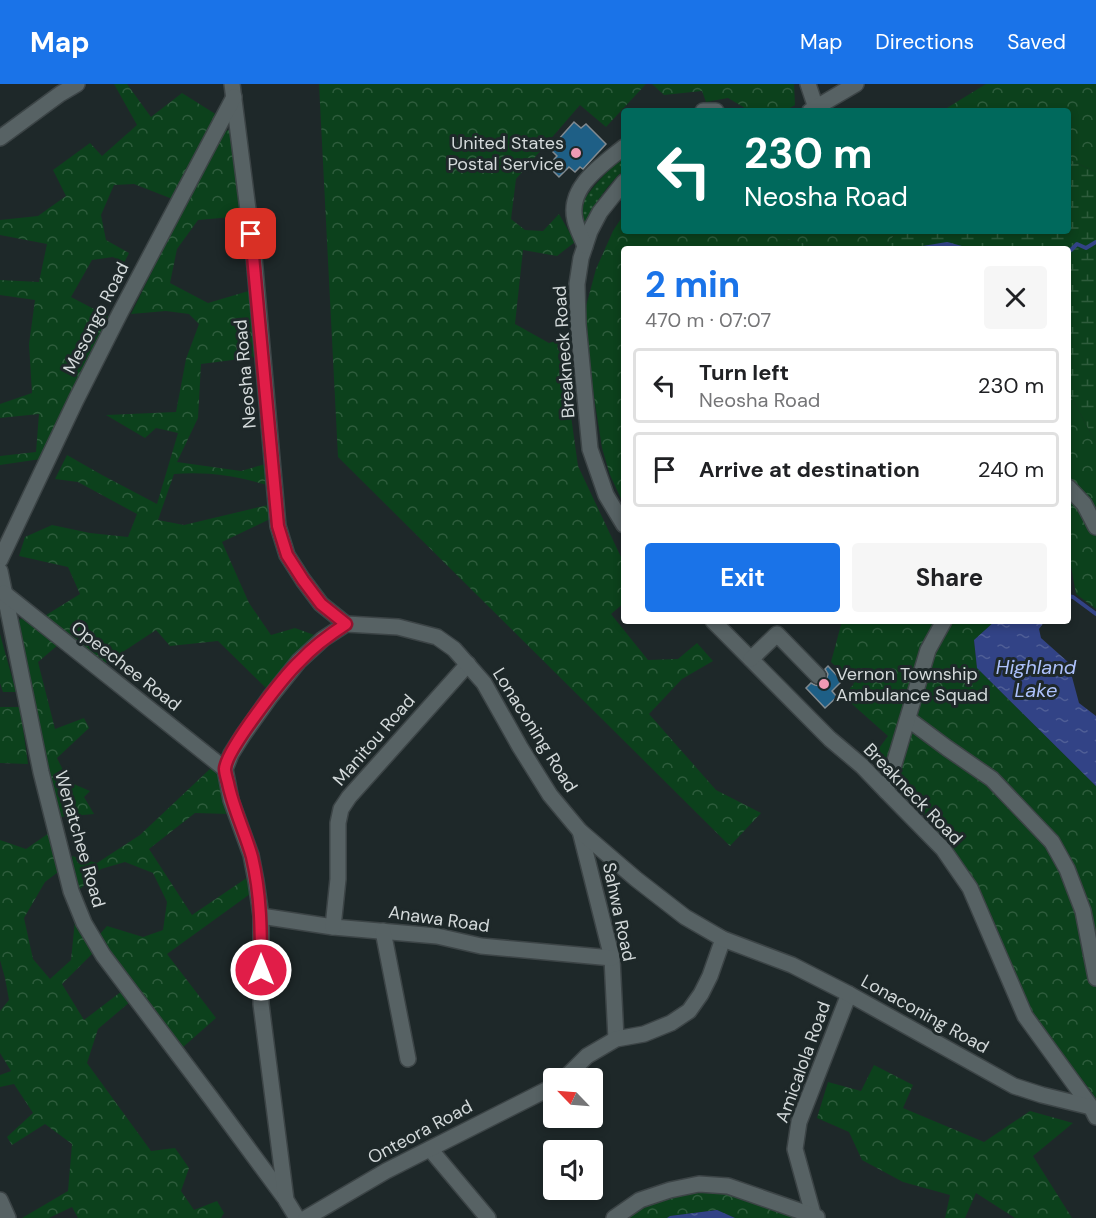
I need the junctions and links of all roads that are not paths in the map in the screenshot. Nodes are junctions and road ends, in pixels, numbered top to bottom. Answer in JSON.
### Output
{"nodes":[{"id":1,"x":77,"y":84,"type":"edge"},
{"id":2,"x":808,"y":84,"type":"edge"},
{"id":3,"x":856,"y":84,"type":"edge"},
{"id":4,"x":233,"y":91,"type":"edge"},
{"id":5,"x":813,"y":108,"type":"edge"},
{"id":6,"x":816,"y":108,"type":"edge"},
{"id":7,"x":0,"y":138,"type":"edge"},
{"id":8,"x":621,"y":149,"type":"edge"},
{"id":9,"x":621,"y":186,"type":"edge"},
{"id":10,"x":585,"y":246,"type":"junction"},
{"id":11,"x":1071,"y":490,"type":"edge"},
{"id":12,"x":621,"y":520,"type":"edge"},
{"id":13,"x":1096,"y":527,"type":"edge"},
{"id":14,"x":0,"y":560,"type":"edge"},
{"id":15,"x":0,"y":571,"type":"edge"},
{"id":16,"x":4,"y":593,"type":"junction"},
{"id":17,"x":346,"y":624,"type":"junction"},
{"id":18,"x":716,"y":624,"type":"edge"},
{"id":19,"x":942,"y":624,"type":"edge"},
{"id":20,"x":751,"y":659,"type":"junction"},
{"id":21,"x":468,"y":664,"type":"junction"},
{"id":22,"x":818,"y":676,"type":"dead end"},
{"id":23,"x":908,"y":719,"type":"junction"},
{"id":24,"x":225,"y":769,"type":"junction"},
{"id":25,"x":886,"y":791,"type":"junction"},
{"id":26,"x":580,"y":831,"type":"junction"},
{"id":27,"x":261,"y":916,"type":"junction"},
{"id":28,"x":333,"y":927,"type":"junction"},
{"id":29,"x":383,"y":931,"type":"junction"},
{"id":30,"x":723,"y":939,"type":"junction"},
{"id":31,"x":612,"y":958,"type":"junction"},
{"id":32,"x":1096,"y":978,"type":"edge"},
{"id":33,"x":849,"y":994,"type":"junction"},
{"id":34,"x":616,"y":1039,"type":"junction"},
{"id":35,"x":408,"y":1059,"type":"dead end"},
{"id":36,"x":575,"y":1068,"type":"edge"},
{"id":37,"x":543,"y":1092,"type":"edge"},
{"id":38,"x":1093,"y":1112,"type":"edge"},
{"id":39,"x":430,"y":1149,"type":"junction"},
{"id":40,"x":0,"y":1200,"type":"edge"},
{"id":41,"x":286,"y":1200,"type":"junction"},
{"id":42,"x":816,"y":1216,"type":"edge"},
{"id":43,"x":8,"y":1218,"type":"edge"},
{"id":44,"x":297,"y":1218,"type":"edge"},
{"id":45,"x":306,"y":1218,"type":"edge"},
{"id":46,"x":488,"y":1218,"type":"edge"},
{"id":47,"x":614,"y":1218,"type":"edge"}],
"edges":[{"from":1,"to":7,"type":"street"},
{"from":2,"to":5,"type":"street"},
{"from":3,"to":6,"type":"street"},
{"from":4,"to":14,"type":"street","name":"Mesongo Road"},
{"from":4,"to":17,"type":"street","name":"Neosha Road"},
{"from":8,"to":10,"type":"street"},
{"from":9,"to":10,"type":"street","name":"Breakneck Road"},
{"from":10,"to":12,"type":"street","name":"Breakneck Road"},
{"from":11,"to":13,"type":"street"},
{"from":15,"to":16,"type":"street","name":"Wenatchee Road"},
{"from":16,"to":24,"type":"street","name":"Opeechee Road"},
{"from":16,"to":41,"type":"street","name":"Wenatchee Road"},
{"from":17,"to":21,"type":"street","name":"Lonaconing Road"},
{"from":17,"to":24,"type":"street"},
{"from":18,"to":20,"type":"street","name":"Breakneck Road"},
{"from":19,"to":23,"type":"street"},
{"from":20,"to":22,"type":"street"},
{"from":20,"to":25,"type":"street","name":"Breakneck Road"},
{"from":21,"to":26,"type":"street","name":"Lonaconing Road"},
{"from":21,"to":28,"type":"street","name":"Manitou Road"},
{"from":23,"to":25,"type":"street"},
{"from":23,"to":32,"type":"street"},
{"from":24,"to":27,"type":"street"},
{"from":25,"to":38,"type":"street","name":"Breakneck Road"},
{"from":26,"to":30,"type":"street","name":"Lonaconing Road"},
{"from":26,"to":31,"type":"street","name":"Sahwa Road"},
{"from":27,"to":28,"type":"street","name":"Anawa Road"},
{"from":27,"to":41,"type":"street"},
{"from":28,"to":29,"type":"street","name":"Anawa Road"},
{"from":29,"to":31,"type":"street","name":"Anawa Road"},
{"from":29,"to":35,"type":"street"},
{"from":30,"to":33,"type":"street","name":"Lonaconing Road"},
{"from":30,"to":34,"type":"street"},
{"from":31,"to":34,"type":"street","name":"Sahwa Road"},
{"from":33,"to":38,"type":"street","name":"Lonaconing Road"},
{"from":33,"to":42,"type":"street","name":"Amicalola Road"},
{"from":34,"to":36,"type":"street"},
{"from":37,"to":39,"type":"street","name":"Onteora Road"},
{"from":39,"to":45,"type":"street","name":"Onteora Road"},
{"from":39,"to":46,"type":"street"},
{"from":40,"to":43,"type":"street"},
{"from":41,"to":44,"type":"street"},
{"from":42,"to":47,"type":"street"}]}
